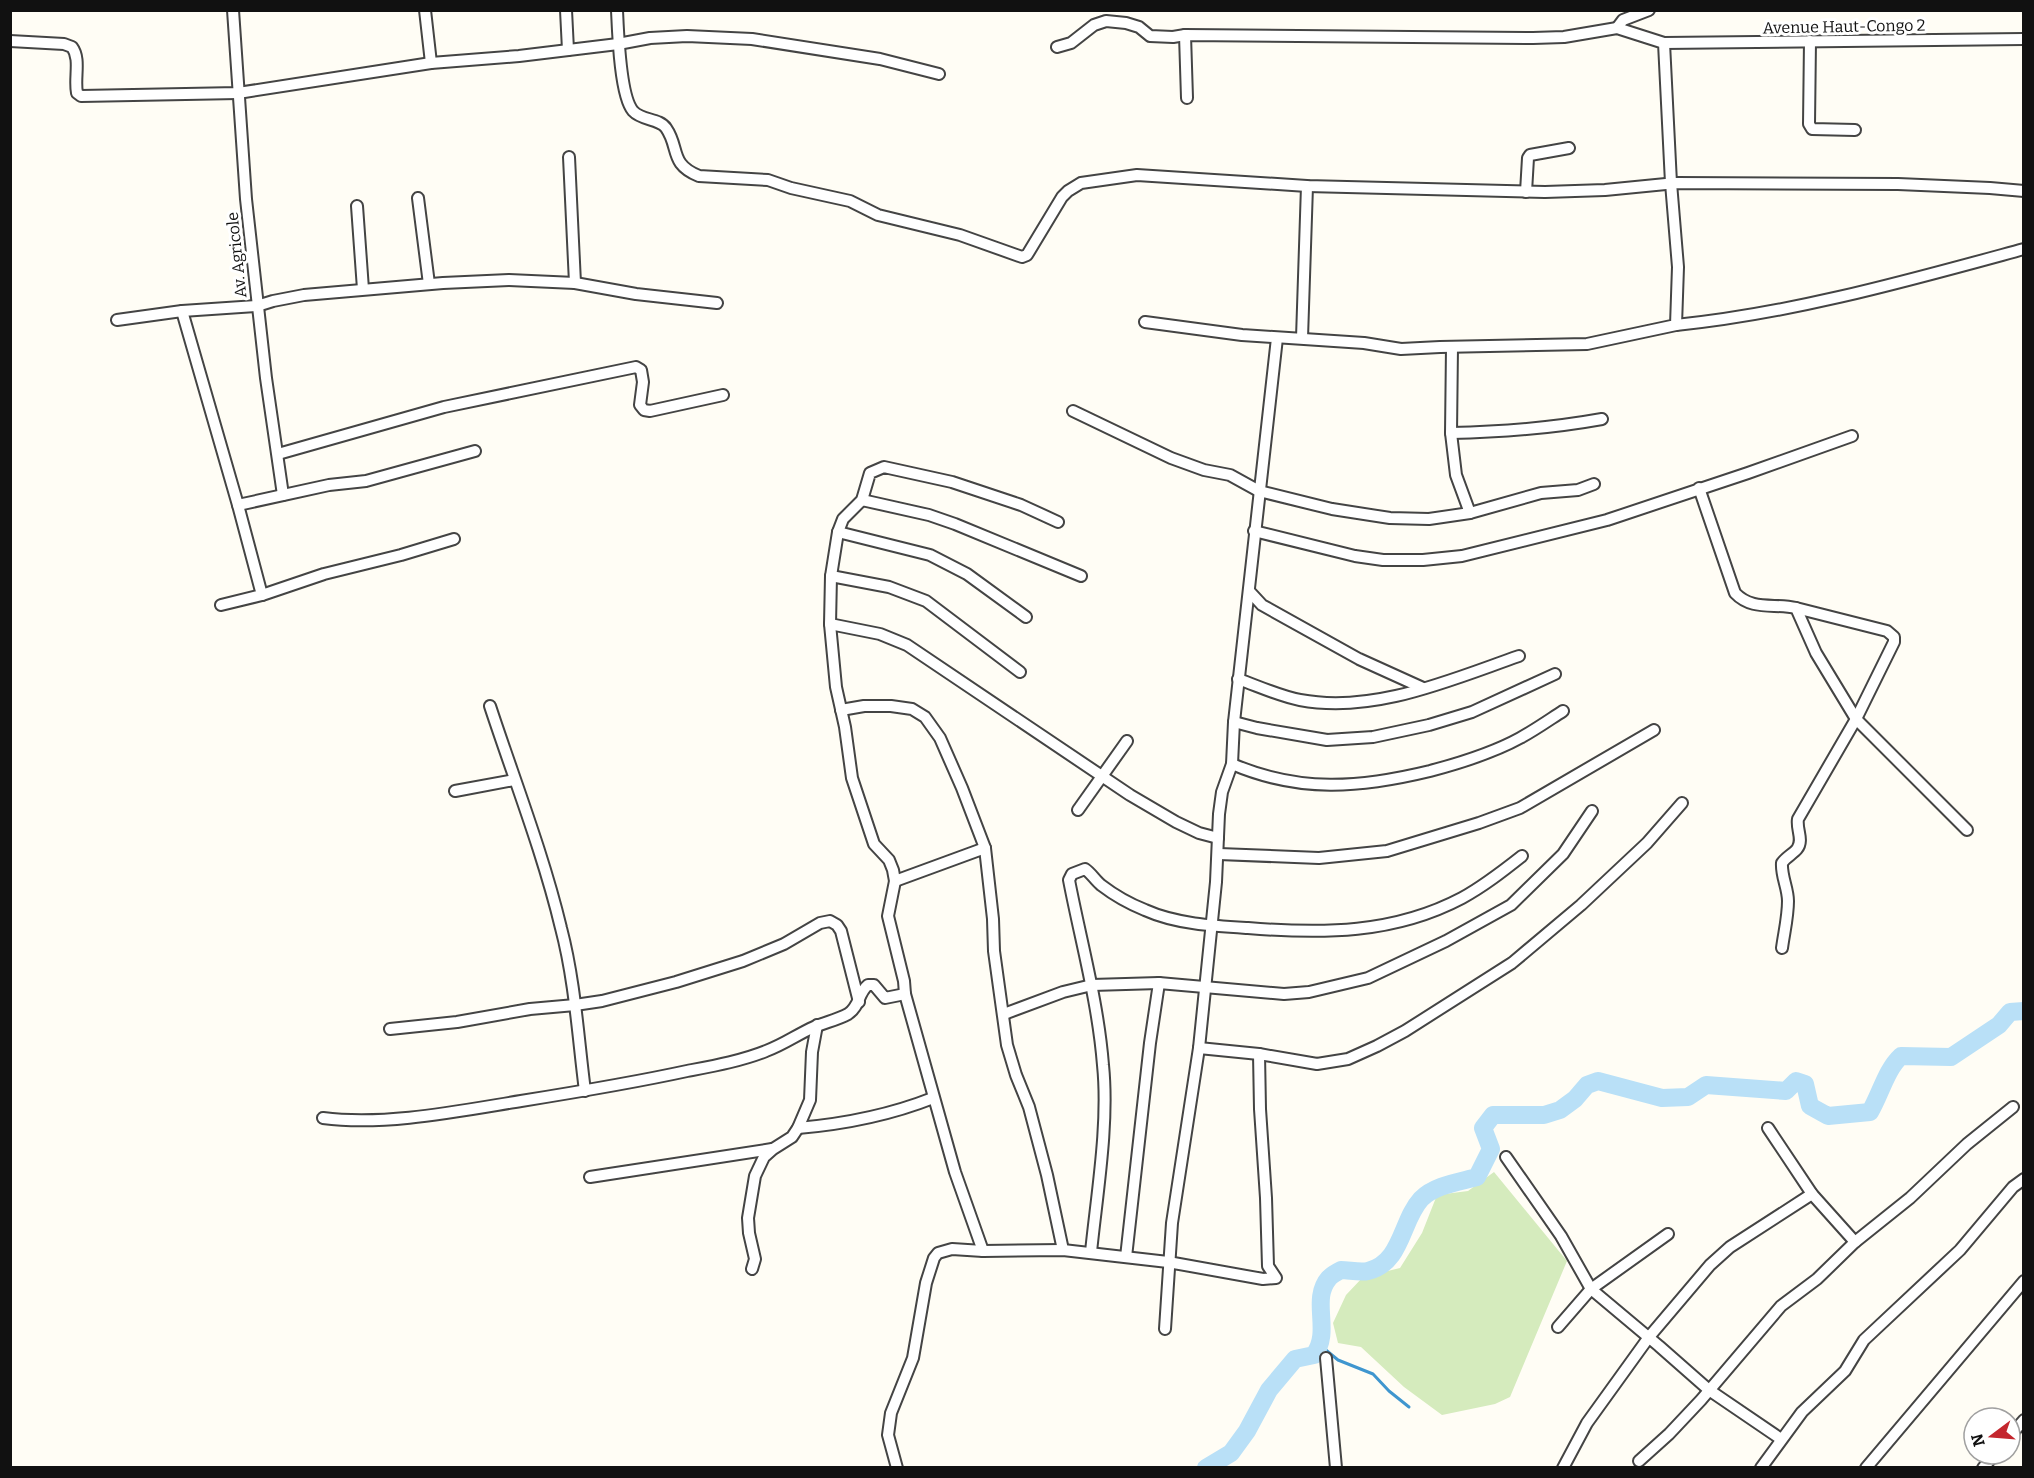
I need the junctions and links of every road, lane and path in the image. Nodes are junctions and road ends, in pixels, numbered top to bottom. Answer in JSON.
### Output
{"nodes":[{"id":1,"x":233,"y":10,"type":"edge"},
{"id":2,"x":425,"y":10,"type":"edge"},
{"id":3,"x":566,"y":10,"type":"edge"},
{"id":4,"x":617,"y":10,"type":"edge"},
{"id":5,"x":1649,"y":10,"type":"edge"},
{"id":6,"x":1617,"y":28,"type":"junction"},
{"id":7,"x":1185,"y":35,"type":"junction"},
{"id":8,"x":2024,"y":39,"type":"edge"},
{"id":9,"x":10,"y":41,"type":"edge"},
{"id":10,"x":1810,"y":41,"type":"junction"},
{"id":11,"x":1664,"y":43,"type":"junction"},
{"id":12,"x":618,"y":44,"type":"junction"},
{"id":13,"x":1057,"y":47,"type":"dead end"},
{"id":14,"x":568,"y":50,"type":"junction"},
{"id":15,"x":431,"y":63,"type":"junction"},
{"id":16,"x":939,"y":74,"type":"dead end"},
{"id":17,"x":238,"y":93,"type":"junction"},
{"id":18,"x":1187,"y":98,"type":"dead end"},
{"id":19,"x":1855,"y":130,"type":"dead end"},
{"id":20,"x":1569,"y":148,"type":"dead end"},
{"id":21,"x":569,"y":157,"type":"dead end"},
{"id":22,"x":1671,"y":183,"type":"junction"},
{"id":23,"x":1307,"y":186,"type":"junction"},
{"id":24,"x":2024,"y":191,"type":"edge"},
{"id":25,"x":1526,"y":192,"type":"junction"},
{"id":26,"x":418,"y":198,"type":"dead end"},
{"id":27,"x":357,"y":206,"type":"dead end"},
{"id":28,"x":2024,"y":249,"type":"edge"},
{"id":29,"x":576,"y":283,"type":"junction"},
{"id":30,"x":429,"y":284,"type":"junction"},
{"id":31,"x":363,"y":289,"type":"junction"},
{"id":32,"x":717,"y":303,"type":"dead end"},
{"id":33,"x":257,"y":306,"type":"junction"},
{"id":34,"x":182,"y":311,"type":"junction"},
{"id":35,"x":117,"y":320,"type":"dead end"},
{"id":36,"x":1145,"y":322,"type":"dead end"},
{"id":37,"x":1676,"y":326,"type":"junction"},
{"id":38,"x":1276,"y":338,"type":"junction"},
{"id":39,"x":1302,"y":338,"type":"junction"},
{"id":40,"x":1452,"y":347,"type":"junction"},
{"id":41,"x":723,"y":396,"type":"dead end"},
{"id":42,"x":1073,"y":411,"type":"dead end"},
{"id":43,"x":1602,"y":418,"type":"dead end"},
{"id":44,"x":1451,"y":433,"type":"junction"},
{"id":45,"x":1852,"y":436,"type":"dead end"},
{"id":46,"x":475,"y":451,"type":"dead end"},
{"id":47,"x":278,"y":454,"type":"junction"},
{"id":48,"x":1594,"y":484,"type":"dead end"},
{"id":49,"x":1699,"y":488,"type":"junction"},
{"id":50,"x":1258,"y":491,"type":"junction"},
{"id":51,"x":283,"y":495,"type":"junction"},
{"id":52,"x":862,"y":500,"type":"junction"},
{"id":53,"x":238,"y":505,"type":"junction"},
{"id":54,"x":1470,"y":513,"type":"junction"},
{"id":55,"x":1058,"y":522,"type":"dead end"},
{"id":56,"x":1254,"y":531,"type":"junction"},
{"id":57,"x":838,"y":532,"type":"junction"},
{"id":58,"x":454,"y":539,"type":"dead end"},
{"id":59,"x":831,"y":576,"type":"junction"},
{"id":60,"x":1082,"y":576,"type":"dead end"},
{"id":61,"x":1249,"y":591,"type":"junction"},
{"id":62,"x":262,"y":595,"type":"junction"},
{"id":63,"x":221,"y":605,"type":"dead end"},
{"id":64,"x":1796,"y":608,"type":"junction"},
{"id":65,"x":1026,"y":617,"type":"dead end"},
{"id":66,"x":830,"y":624,"type":"junction"},
{"id":67,"x":1519,"y":656,"type":"dead end"},
{"id":68,"x":1020,"y":672,"type":"dead end"},
{"id":69,"x":1555,"y":674,"type":"dead end"},
{"id":70,"x":1238,"y":679,"type":"junction"},
{"id":71,"x":1424,"y":688,"type":"junction"},
{"id":72,"x":490,"y":706,"type":"dead end"},
{"id":73,"x":841,"y":710,"type":"junction"},
{"id":74,"x":1563,"y":711,"type":"dead end"},
{"id":75,"x":1856,"y":719,"type":"junction"},
{"id":76,"x":1234,"y":722,"type":"junction"},
{"id":77,"x":1654,"y":730,"type":"dead end"},
{"id":78,"x":1127,"y":741,"type":"dead end"},
{"id":79,"x":1232,"y":764,"type":"junction"},
{"id":80,"x":1101,"y":776,"type":"junction"},
{"id":81,"x":514,"y":780,"type":"junction"},
{"id":82,"x":455,"y":790,"type":"dead end"},
{"id":83,"x":1682,"y":803,"type":"dead end"},
{"id":84,"x":1078,"y":810,"type":"dead end"},
{"id":85,"x":1592,"y":812,"type":"dead end"},
{"id":86,"x":1967,"y":830,"type":"dead end"},
{"id":87,"x":1218,"y":838,"type":"junction"},
{"id":88,"x":985,"y":848,"type":"junction"},
{"id":89,"x":1219,"y":854,"type":"junction"},
{"id":90,"x":1522,"y":856,"type":"dead end"},
{"id":91,"x":895,"y":881,"type":"junction"},
{"id":92,"x":1212,"y":926,"type":"junction"},
{"id":93,"x":1782,"y":948,"type":"dead end"},
{"id":94,"x":1159,"y":982,"type":"junction"},
{"id":95,"x":1092,"y":985,"type":"junction"},
{"id":96,"x":1206,"y":986,"type":"junction"},
{"id":97,"x":905,"y":994,"type":"junction"},
{"id":98,"x":859,"y":1002,"type":"junction"},
{"id":99,"x":575,"y":1005,"type":"junction"},
{"id":100,"x":1004,"y":1014,"type":"junction"},
{"id":101,"x":816,"y":1025,"type":"junction"},
{"id":102,"x":390,"y":1029,"type":"dead end"},
{"id":103,"x":1199,"y":1048,"type":"junction"},
{"id":104,"x":1259,"y":1054,"type":"junction"},
{"id":105,"x":585,"y":1091,"type":"junction"},
{"id":106,"x":933,"y":1098,"type":"junction"},
{"id":107,"x":2013,"y":1107,"type":"dead end"},
{"id":108,"x":323,"y":1118,"type":"dead end"},
{"id":109,"x":798,"y":1128,"type":"junction"},
{"id":110,"x":1768,"y":1128,"type":"dead end"},
{"id":111,"x":773,"y":1149,"type":"junction"},
{"id":112,"x":1506,"y":1157,"type":"dead end"},
{"id":113,"x":590,"y":1177,"type":"dead end"},
{"id":114,"x":2024,"y":1179,"type":"edge"},
{"id":115,"x":1812,"y":1194,"type":"junction"},
{"id":116,"x":1668,"y":1234,"type":"dead end"},
{"id":117,"x":1855,"y":1242,"type":"junction"},
{"id":118,"x":1063,"y":1250,"type":"junction"},
{"id":119,"x":983,"y":1251,"type":"junction"},
{"id":120,"x":1091,"y":1252,"type":"junction"},
{"id":121,"x":1126,"y":1257,"type":"junction"},
{"id":122,"x":1168,"y":1262,"type":"junction"},
{"id":123,"x":752,"y":1269,"type":"dead end"},
{"id":124,"x":2024,"y":1281,"type":"edge"},
{"id":125,"x":1591,"y":1289,"type":"junction"},
{"id":126,"x":1558,"y":1327,"type":"dead end"},
{"id":127,"x":1165,"y":1329,"type":"dead end"},
{"id":128,"x":1649,"y":1337,"type":"junction"},
{"id":129,"x":1326,"y":1358,"type":"dead end"},
{"id":130,"x":1709,"y":1390,"type":"junction"},
{"id":131,"x":1780,"y":1439,"type":"junction"},
{"id":132,"x":1639,"y":1461,"type":"dead end"},
{"id":133,"x":897,"y":1467,"type":"edge"},
{"id":134,"x":1336,"y":1467,"type":"edge"},
{"id":135,"x":1563,"y":1467,"type":"edge"},
{"id":136,"x":1761,"y":1467,"type":"edge"},
{"id":137,"x":1866,"y":1467,"type":"edge"}],
"edges":[{"from":1,"to":17,"type":"street","name":"Av. Agricole"},
{"from":2,"to":15,"type":"street"},
{"from":3,"to":14,"type":"street"},
{"from":4,"to":12,"type":"street"},
{"from":5,"to":6,"type":"street"},
{"from":6,"to":7,"type":"street","name":"Avenue Haut-Congo 2"},
{"from":6,"to":11,"type":"street","name":"Avenue Haut-Congo 2"},
{"from":7,"to":13,"type":"street","name":"Avenue Haut-Congo 2"},
{"from":7,"to":18,"type":"street"},
{"from":8,"to":10,"type":"street","name":"Avenue Haut-Congo 2"},
{"from":9,"to":17,"type":"street"},
{"from":10,"to":11,"type":"street","name":"Avenue Haut-Congo 2"},
{"from":10,"to":19,"type":"street"},
{"from":11,"to":22,"type":"street"},
{"from":12,"to":14,"type":"street"},
{"from":12,"to":16,"type":"street"},
{"from":12,"to":23,"type":"street"},
{"from":14,"to":15,"type":"street"},
{"from":15,"to":17,"type":"street"},
{"from":17,"to":33,"type":"street","name":"Av. Agricole"},
{"from":20,"to":25,"type":"street"},
{"from":21,"to":29,"type":"street"},
{"from":22,"to":24,"type":"street"},
{"from":22,"to":25,"type":"street"},
{"from":22,"to":37,"type":"street"},
{"from":23,"to":25,"type":"street"},
{"from":23,"to":39,"type":"street"},
{"from":26,"to":30,"type":"street"},
{"from":27,"to":31,"type":"street"},
{"from":28,"to":37,"type":"street"},
{"from":29,"to":30,"type":"street"},
{"from":29,"to":32,"type":"street"},
{"from":30,"to":31,"type":"street"},
{"from":31,"to":33,"type":"street"},
{"from":33,"to":34,"type":"street"},
{"from":33,"to":47,"type":"street","name":"Av. Agricole"},
{"from":34,"to":35,"type":"street"},
{"from":34,"to":53,"type":"street"},
{"from":36,"to":38,"type":"street"},
{"from":37,"to":40,"type":"street"},
{"from":38,"to":39,"type":"street"},
{"from":38,"to":50,"type":"street"},
{"from":39,"to":40,"type":"street"},
{"from":40,"to":44,"type":"street"},
{"from":41,"to":47,"type":"street"},
{"from":42,"to":50,"type":"street"},
{"from":43,"to":44,"type":"street"},
{"from":44,"to":54,"type":"street"},
{"from":45,"to":49,"type":"street"},
{"from":46,"to":51,"type":"street"},
{"from":47,"to":51,"type":"street","name":"Av. Agricole"},
{"from":48,"to":54,"type":"street"},
{"from":49,"to":56,"type":"street"},
{"from":49,"to":64,"type":"street"},
{"from":50,"to":54,"type":"street"},
{"from":50,"to":56,"type":"street"},
{"from":51,"to":53,"type":"street"},
{"from":52,"to":55,"type":"street"},
{"from":52,"to":57,"type":"street"},
{"from":52,"to":60,"type":"street"},
{"from":53,"to":62,"type":"street"},
{"from":56,"to":61,"type":"street"},
{"from":57,"to":59,"type":"street"},
{"from":57,"to":65,"type":"street"},
{"from":58,"to":62,"type":"street"},
{"from":59,"to":66,"type":"street"},
{"from":59,"to":68,"type":"street"},
{"from":61,"to":70,"type":"street"},
{"from":61,"to":71,"type":"street"},
{"from":62,"to":63,"type":"street"},
{"from":64,"to":75,"type":"street"},
{"from":64,"to":75,"type":"street"},
{"from":66,"to":73,"type":"street"},
{"from":66,"to":80,"type":"street"},
{"from":67,"to":71,"type":"street"},
{"from":69,"to":76,"type":"street"},
{"from":70,"to":71,"type":"street"},
{"from":70,"to":76,"type":"street"},
{"from":72,"to":81,"type":"street"},
{"from":73,"to":88,"type":"street"},
{"from":73,"to":91,"type":"street"},
{"from":74,"to":79,"type":"street"},
{"from":75,"to":86,"type":"street"},
{"from":75,"to":93,"type":"street"},
{"from":76,"to":79,"type":"street"},
{"from":77,"to":89,"type":"street"},
{"from":78,"to":80,"type":"street"},
{"from":79,"to":87,"type":"street"},
{"from":80,"to":84,"type":"street"},
{"from":80,"to":87,"type":"street"},
{"from":81,"to":82,"type":"street"},
{"from":81,"to":99,"type":"street"},
{"from":83,"to":104,"type":"street"},
{"from":85,"to":96,"type":"street"},
{"from":87,"to":89,"type":"street"},
{"from":88,"to":91,"type":"street"},
{"from":88,"to":100,"type":"street"},
{"from":89,"to":92,"type":"street"},
{"from":90,"to":92,"type":"street"},
{"from":91,"to":97,"type":"street"},
{"from":92,"to":95,"type":"street"},
{"from":92,"to":96,"type":"street"},
{"from":94,"to":95,"type":"street"},
{"from":94,"to":96,"type":"street"},
{"from":94,"to":121,"type":"street"},
{"from":95,"to":100,"type":"street"},
{"from":95,"to":120,"type":"street"},
{"from":96,"to":103,"type":"street"},
{"from":97,"to":98,"type":"street"},
{"from":97,"to":106,"type":"street"},
{"from":98,"to":99,"type":"street"},
{"from":98,"to":101,"type":"street"},
{"from":99,"to":102,"type":"street"},
{"from":99,"to":105,"type":"street"},
{"from":100,"to":118,"type":"street"},
{"from":101,"to":105,"type":"street"},
{"from":101,"to":109,"type":"street"},
{"from":103,"to":104,"type":"street"},
{"from":103,"to":122,"type":"street"},
{"from":104,"to":122,"type":"street"},
{"from":105,"to":108,"type":"street"},
{"from":106,"to":109,"type":"street"},
{"from":106,"to":119,"type":"street"},
{"from":107,"to":117,"type":"street"},
{"from":109,"to":111,"type":"street"},
{"from":110,"to":115,"type":"street"},
{"from":111,"to":113,"type":"street"},
{"from":111,"to":123,"type":"street"},
{"from":112,"to":125,"type":"street"},
{"from":114,"to":131,"type":"street"},
{"from":115,"to":117,"type":"street"},
{"from":115,"to":128,"type":"street"},
{"from":116,"to":125,"type":"street"},
{"from":117,"to":130,"type":"street"},
{"from":118,"to":119,"type":"street"},
{"from":118,"to":120,"type":"street"},
{"from":119,"to":133,"type":"street"},
{"from":120,"to":121,"type":"street"},
{"from":121,"to":122,"type":"street"},
{"from":122,"to":127,"type":"street"},
{"from":124,"to":137,"type":"street"},
{"from":125,"to":126,"type":"street"},
{"from":125,"to":128,"type":"street"},
{"from":128,"to":130,"type":"street"},
{"from":128,"to":135,"type":"street"},
{"from":129,"to":134,"type":"street"},
{"from":130,"to":131,"type":"street"},
{"from":130,"to":132,"type":"street"},
{"from":131,"to":136,"type":"street"}]}
